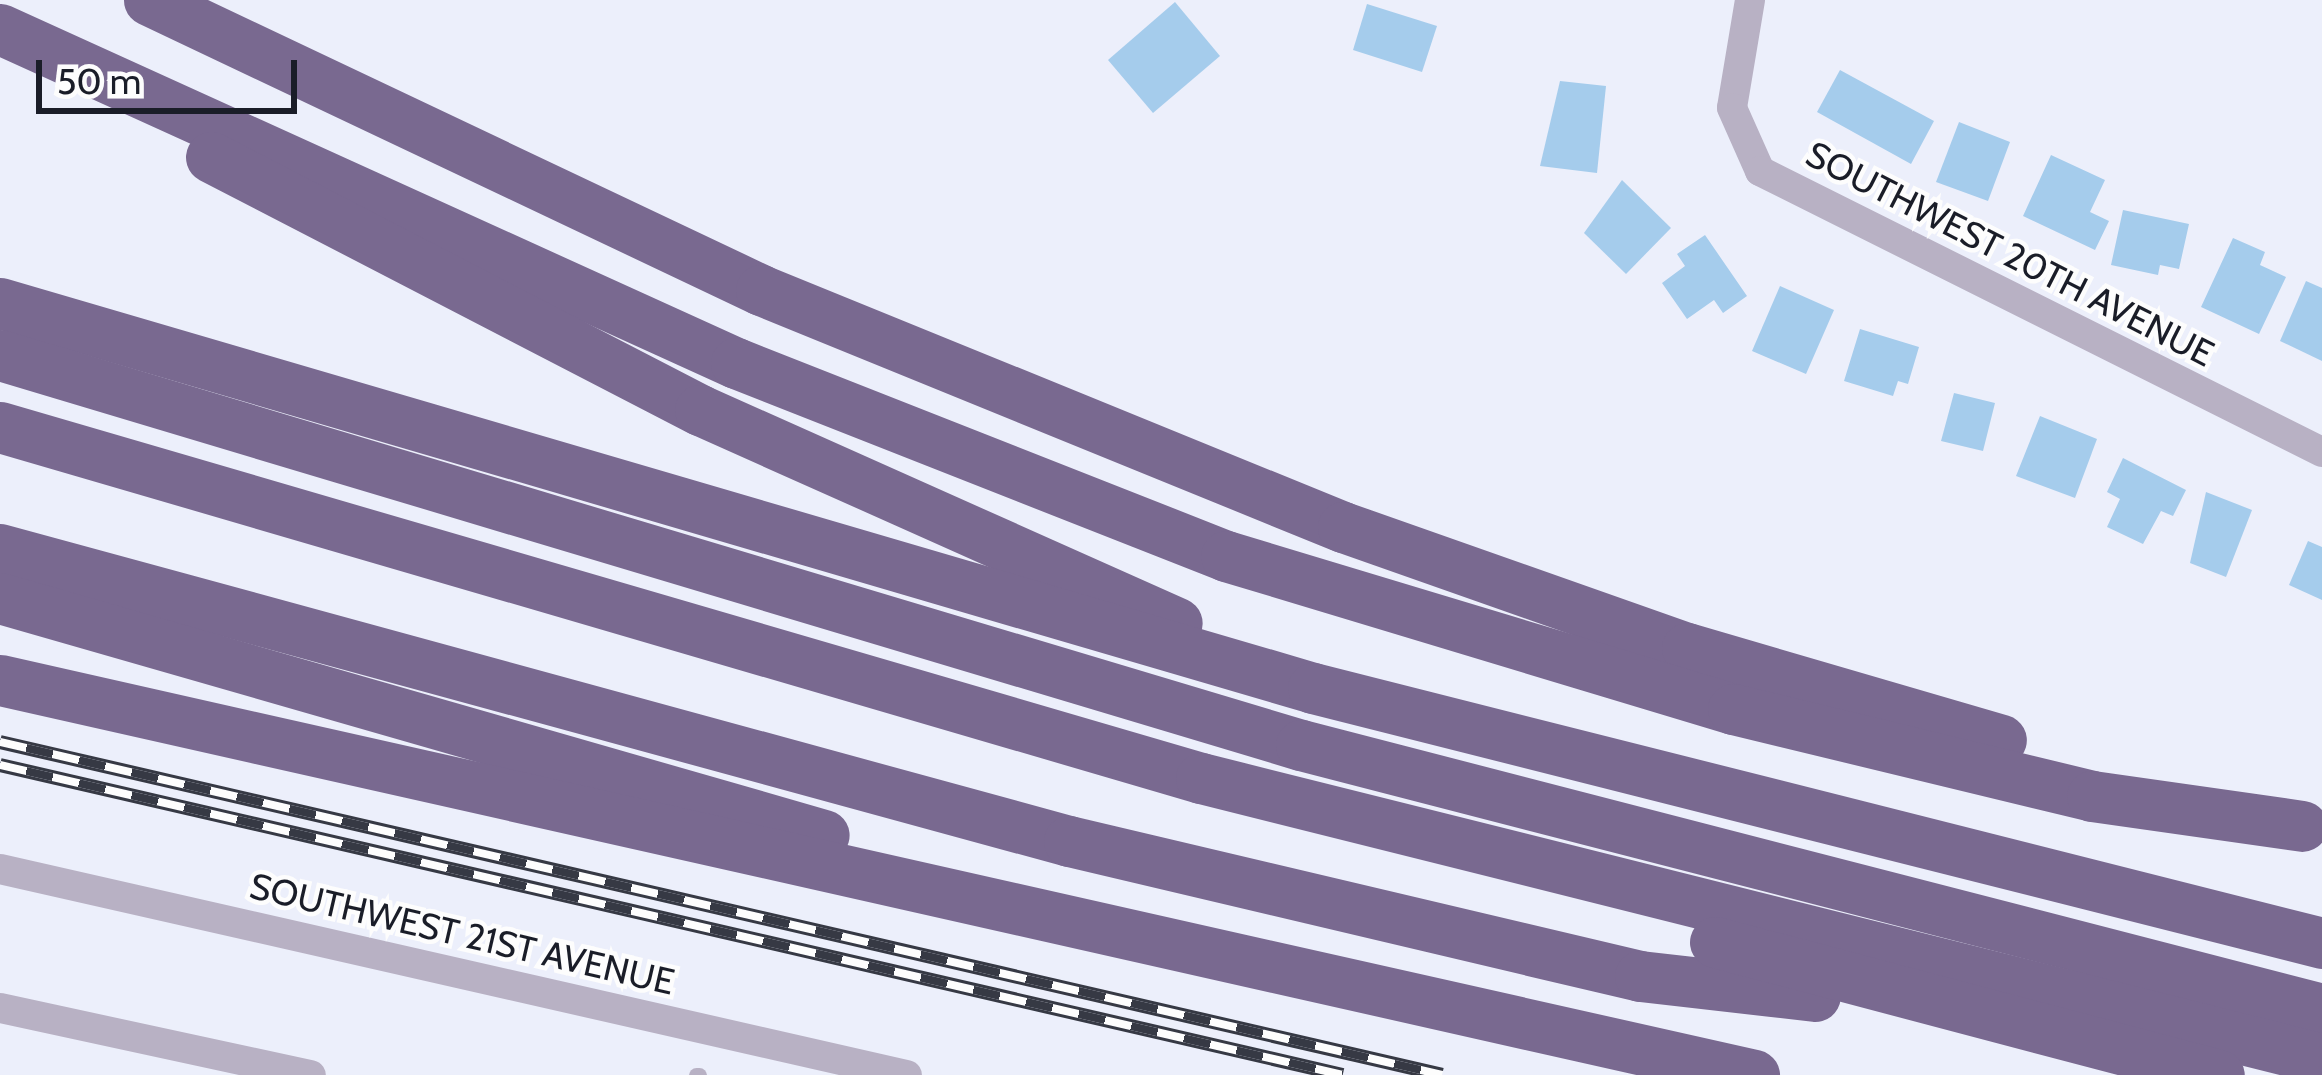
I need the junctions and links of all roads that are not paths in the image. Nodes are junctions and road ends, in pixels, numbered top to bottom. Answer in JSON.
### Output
{"nodes":[{"id":1,"x":149,"y":0,"type":"edge"},
{"id":2,"x":1750,"y":0,"type":"edge"},
{"id":3,"x":0,"y":29,"type":"edge"},
{"id":4,"x":0,"y":46,"type":"edge"},
{"id":5,"x":0,"y":303,"type":"edge"},
{"id":6,"x":0,"y":355,"type":"edge"},
{"id":7,"x":0,"y":427,"type":"edge"},
{"id":8,"x":2322,"y":452,"type":"edge"},
{"id":9,"x":0,"y":456,"type":"edge"},
{"id":10,"x":0,"y":549,"type":"edge"},
{"id":11,"x":0,"y":598,"type":"edge"},
{"id":12,"x":0,"y":680,"type":"edge"},
{"id":13,"x":1313,"y":688,"type":"junction"},
{"id":14,"x":2312,"y":828,"type":"edge"},
{"id":15,"x":0,"y":869,"type":"edge"},
{"id":16,"x":1166,"y":940,"type":"junction"},
{"id":17,"x":2322,"y":943,"type":"edge"},
{"id":18,"x":0,"y":1008,"type":"edge"},
{"id":19,"x":2322,"y":1010,"type":"edge"},
{"id":20,"x":1986,"y":1016,"type":"junction"},
{"id":21,"x":2322,"y":1060,"type":"edge"},
{"id":22,"x":311,"y":1075,"type":"edge"},
{"id":23,"x":907,"y":1075,"type":"edge"},
{"id":24,"x":1754,"y":1075,"type":"edge"},
{"id":25,"x":2219,"y":1075,"type":"edge"}],
"edges":[{"from":1,"to":14,"type":"highway"},
{"from":2,"to":8,"type":"street","name":"SOUTHWEST 20TH AVENUE"},
{"from":3,"to":14,"type":"highway"},
{"from":4,"to":13,"type":"highway"},
{"from":5,"to":13,"type":"highway"},
{"from":6,"to":19,"type":"highway"},
{"from":7,"to":21,"type":"highway"},
{"from":9,"to":20,"type":"highway"},
{"from":10,"to":20,"type":"highway"},
{"from":11,"to":16,"type":"highway"},
{"from":12,"to":16,"type":"highway"},
{"from":13,"to":17,"type":"highway"},
{"from":15,"to":23,"type":"street","name":"SOUTHWEST 21ST AVENUE"},
{"from":16,"to":24,"type":"highway"},
{"from":18,"to":22,"type":"street"},
{"from":20,"to":25,"type":"highway"}]}
